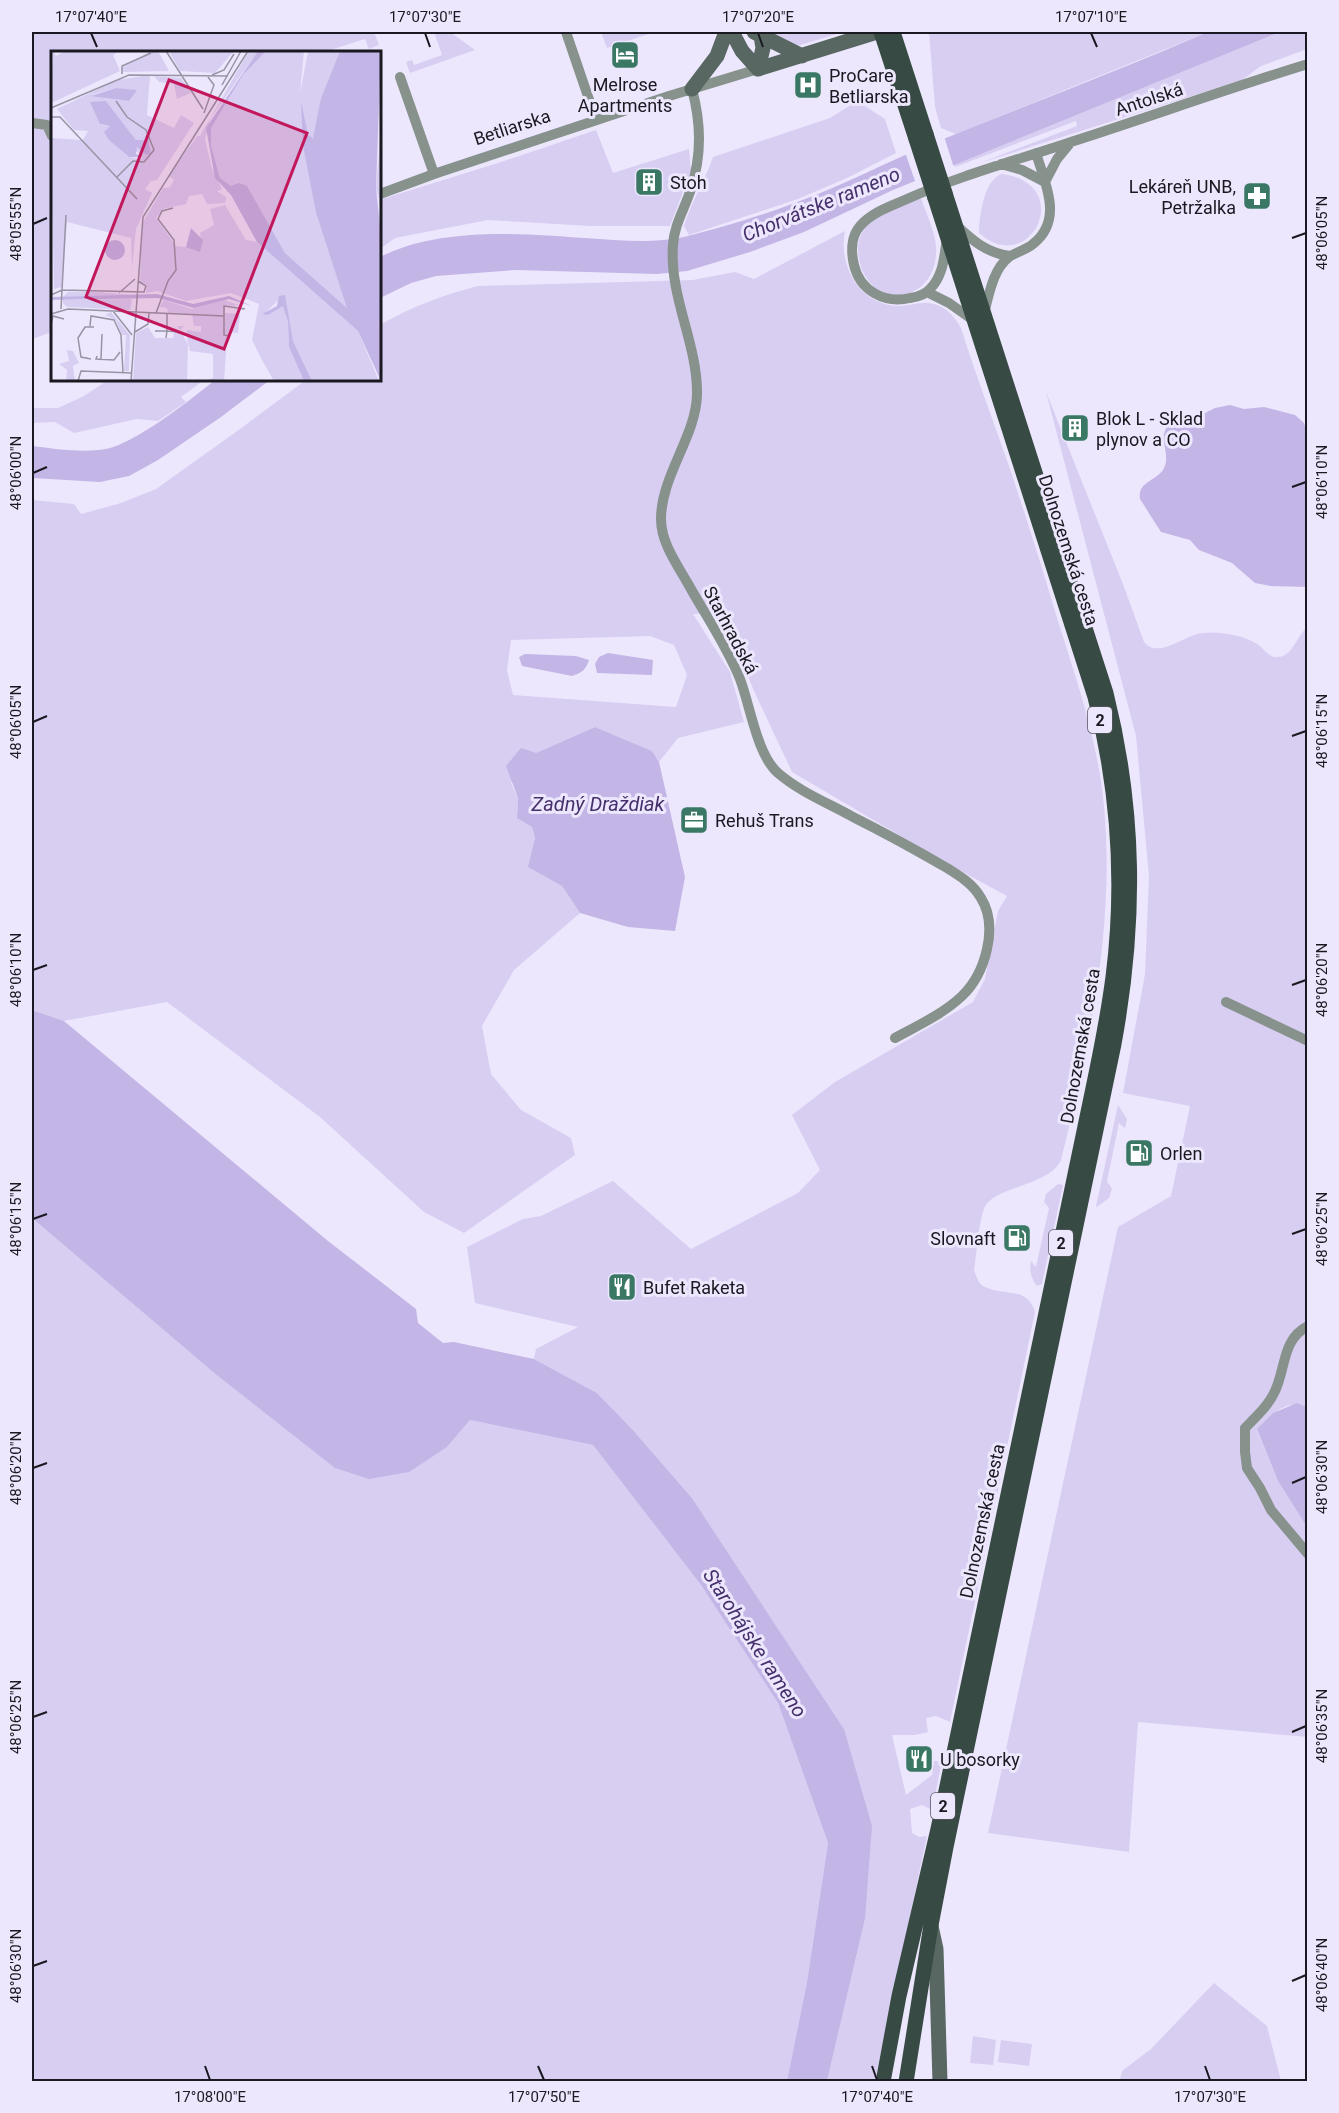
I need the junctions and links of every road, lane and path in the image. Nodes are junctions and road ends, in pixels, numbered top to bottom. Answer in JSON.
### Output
{"nodes":[{"id":1,"x":566,"y":32,"type":"edge"},
{"id":2,"x":726,"y":32,"type":"edge"},
{"id":3,"x":732,"y":32,"type":"edge"},
{"id":4,"x":879,"y":32,"type":"edge"},
{"id":5,"x":892,"y":32,"type":"edge"},
{"id":6,"x":758,"y":34,"type":"edge"},
{"id":7,"x":802,"y":56,"type":"junction"},
{"id":8,"x":895,"y":56,"type":"junction"},
{"id":9,"x":1308,"y":64,"type":"edge"},
{"id":10,"x":758,"y":69,"type":"junction"},
{"id":11,"x":400,"y":77,"type":"dead end"},
{"id":12,"x":692,"y":89,"type":"junction"},
{"id":13,"x":596,"y":120,"type":"junction"},
{"id":14,"x":32,"y":123,"type":"edge"},
{"id":15,"x":51,"y":134,"type":"edge"},
{"id":16,"x":1071,"y":142,"type":"junction"},
{"id":17,"x":1036,"y":153,"type":"junction"},
{"id":18,"x":1001,"y":164,"type":"junction"},
{"id":19,"x":434,"y":174,"type":"junction"},
{"id":20,"x":1045,"y":182,"type":"junction"},
{"id":21,"x":381,"y":194,"type":"edge"},
{"id":22,"x":952,"y":231,"type":"junction"},
{"id":23,"x":1010,"y":256,"type":"junction"},
{"id":24,"x":927,"y":292,"type":"junction"},
{"id":25,"x":979,"y":317,"type":"junction"},
{"id":26,"x":1226,"y":1002,"type":"dead end"},
{"id":27,"x":895,"y":1038,"type":"dead end"},
{"id":28,"x":1308,"y":1041,"type":"edge"},
{"id":29,"x":1308,"y":1326,"type":"edge"},
{"id":30,"x":1308,"y":1554,"type":"edge"},
{"id":31,"x":931,"y":1925,"type":"junction"},
{"id":32,"x":883,"y":2082,"type":"edge"},
{"id":33,"x":906,"y":2082,"type":"edge"},
{"id":34,"x":940,"y":2082,"type":"edge"}],
"edges":[{"from":1,"to":13,"type":"street"},
{"from":2,"to":12,"type":"street"},
{"from":3,"to":10,"type":"street"},
{"from":4,"to":7,"type":"street","name":"Betliarska"},
{"from":4,"to":8,"type":"main road","name":"Dolnozemská cesta","number":"2"},
{"from":5,"to":8,"type":"main road","name":"Dolnozemská cesta","number":"2"},
{"from":6,"to":7,"type":"street"},
{"from":6,"to":10,"type":"street"},
{"from":7,"to":10,"type":"street","name":"Betliarska"},
{"from":8,"to":22,"type":"main road","name":"Dolnozemská cesta","number":"2","bridge":true},
{"from":9,"to":16,"type":"street","name":"Antolská"},
{"from":10,"to":12,"type":"street","name":"Betliarska"},
{"from":11,"to":19,"type":"street"},
{"from":12,"to":13,"type":"street","name":"Betliarska"},
{"from":12,"to":27,"type":"street","name":"Starhradská"},
{"from":13,"to":19,"type":"street","name":"Betliarska"},
{"from":14,"to":15,"type":"street"},
{"from":16,"to":17,"type":"street","name":"Antolská"},
{"from":16,"to":20,"type":"street"},
{"from":17,"to":18,"type":"street","name":"Antolská"},
{"from":17,"to":20,"type":"street"},
{"from":18,"to":20,"type":"street"},
{"from":18,"to":24,"type":"street","name":"Antolská"},
{"from":19,"to":21,"type":"street","name":"Betliarska"},
{"from":20,"to":23,"type":"street"},
{"from":22,"to":23,"type":"street"},
{"from":22,"to":24,"type":"street"},
{"from":22,"to":25,"type":"main road","name":"Dolnozemská cesta","number":"2"},
{"from":23,"to":25,"type":"street"},
{"from":24,"to":25,"type":"street"},
{"from":25,"to":31,"type":"main road","name":"Dolnozemská cesta","number":"2"},
{"from":25,"to":32,"type":"main road","name":"Dolnozemská cesta","number":"2"},
{"from":26,"to":28,"type":"street"},
{"from":29,"to":30,"type":"street"},
{"from":31,"to":33,"type":"main road","name":"Dolnozemská cesta","number":"2"},
{"from":31,"to":34,"type":"street"}]}
